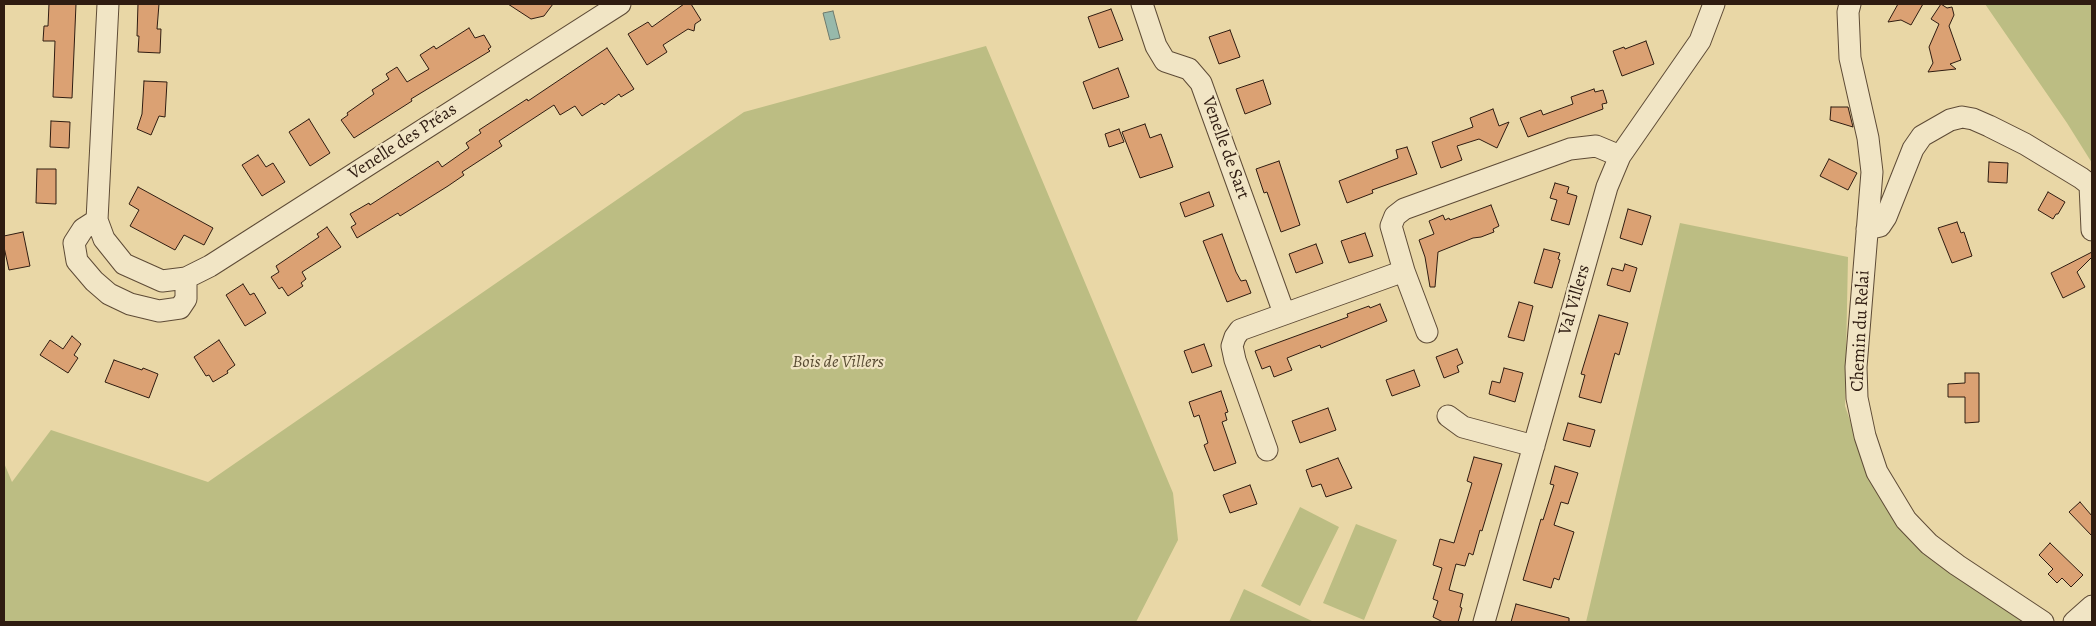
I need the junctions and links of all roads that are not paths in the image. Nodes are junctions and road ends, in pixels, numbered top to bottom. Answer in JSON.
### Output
{"nodes":[{"id":1,"x":108,"y":4,"type":"edge"},
{"id":2,"x":620,"y":4,"type":"edge"},
{"id":3,"x":1142,"y":4,"type":"edge"},
{"id":4,"x":1714,"y":4,"type":"edge"},
{"id":5,"x":1850,"y":4,"type":"edge"},
{"id":6,"x":1620,"y":156,"type":"junction"},
{"id":7,"x":2091,"y":186,"type":"edge"},
{"id":8,"x":97,"y":220,"type":"junction"},
{"id":9,"x":1867,"y":229,"type":"junction"},
{"id":10,"x":2092,"y":230,"type":"edge"},
{"id":11,"x":1404,"y":271,"type":"junction"},
{"id":12,"x":186,"y":278,"type":"junction"},
{"id":13,"x":1284,"y":313,"type":"junction"},
{"id":14,"x":1427,"y":332,"type":"dead end"},
{"id":15,"x":1448,"y":416,"type":"dead end"},
{"id":16,"x":1534,"y":446,"type":"junction"},
{"id":17,"x":1267,"y":450,"type":"dead end"},
{"id":18,"x":2092,"y":606,"type":"edge"},
{"id":19,"x":1484,"y":622,"type":"edge"},
{"id":20,"x":2043,"y":622,"type":"edge"},
{"id":21,"x":2074,"y":622,"type":"edge"}],
"edges":[{"from":1,"to":8,"type":"street","name":"Venelle des Préas"},
{"from":2,"to":12,"type":"street","name":"Venelle des Préas"},
{"from":3,"to":13,"type":"street","name":"Venelle de Sart"},
{"from":4,"to":6,"type":"street","name":"Val Villers"},
{"from":5,"to":9,"type":"street","name":"Chemin du Relai"},
{"from":6,"to":11,"type":"street"},
{"from":6,"to":16,"type":"street","name":"Val Villers"},
{"from":7,"to":9,"type":"street"},
{"from":7,"to":10,"type":"street"},
{"from":8,"to":12,"type":"street","name":"Venelle des Préas"},
{"from":8,"to":12,"type":"street"},
{"from":9,"to":20,"type":"street","name":"Chemin du Relai"},
{"from":11,"to":13,"type":"street"},
{"from":11,"to":14,"type":"street"},
{"from":13,"to":17,"type":"street"},
{"from":15,"to":16,"type":"street"},
{"from":16,"to":19,"type":"street","name":"Val Villers"},
{"from":18,"to":21,"type":"street"}]}
